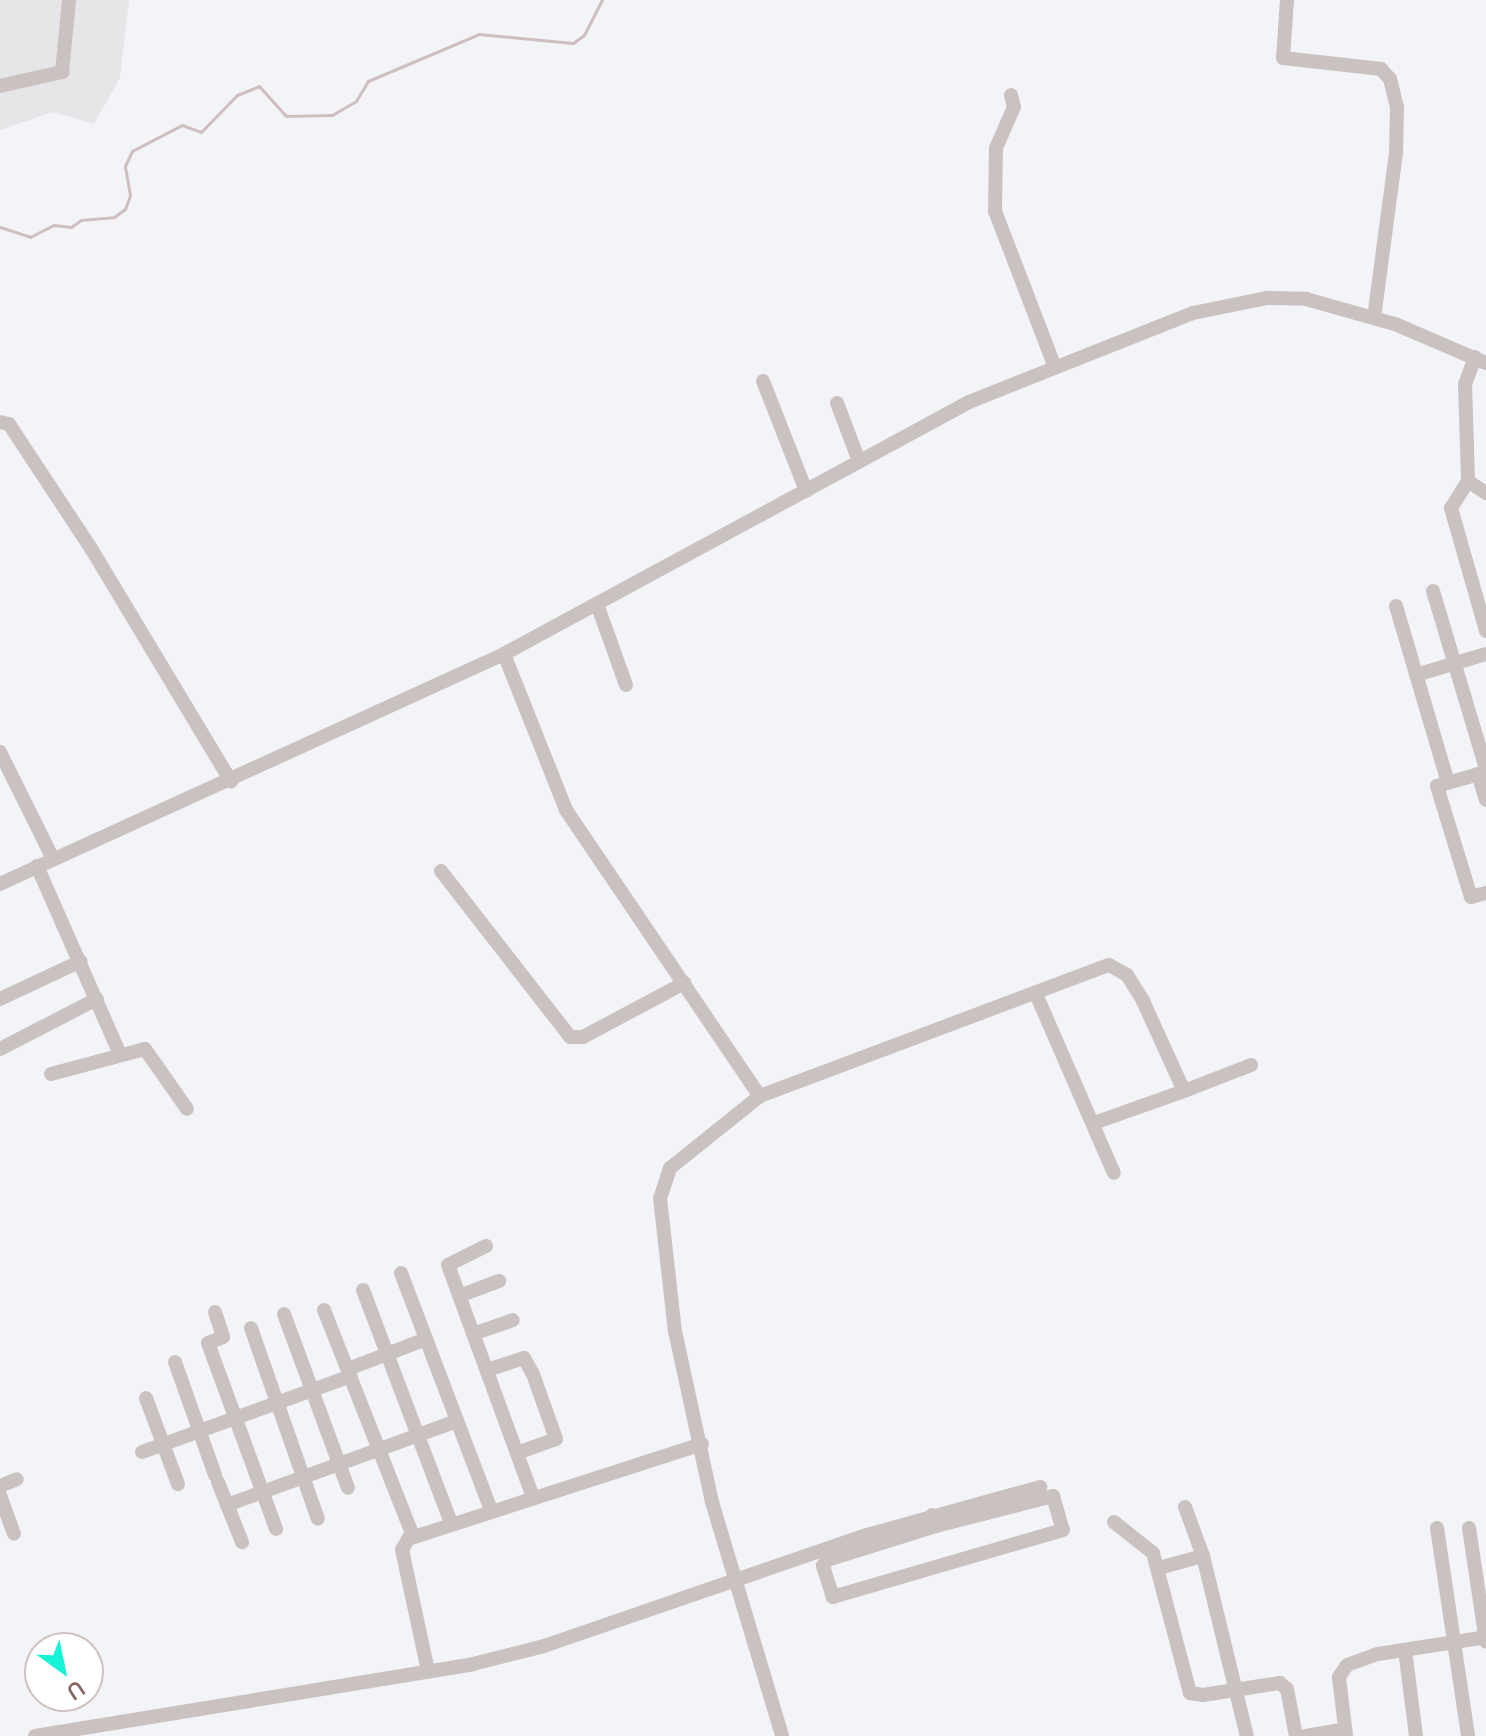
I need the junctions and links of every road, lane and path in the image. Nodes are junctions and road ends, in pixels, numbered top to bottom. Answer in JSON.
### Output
{"nodes":[{"id":1,"x":69,"y":0,"type":"edge"},
{"id":2,"x":1287,"y":0,"type":"edge"},
{"id":3,"x":0,"y":86,"type":"edge"},
{"id":4,"x":1011,"y":95,"type":"dead end"},
{"id":5,"x":1374,"y":317,"type":"junction"},
{"id":6,"x":1480,"y":360,"type":"edge"},
{"id":7,"x":1055,"y":367,"type":"junction"},
{"id":8,"x":763,"y":381,"type":"dead end"},
{"id":9,"x":837,"y":403,"type":"dead end"},
{"id":10,"x":0,"y":422,"type":"edge"},
{"id":11,"x":859,"y":461,"type":"junction"},
{"id":12,"x":1468,"y":481,"type":"junction"},
{"id":13,"x":806,"y":491,"type":"junction"},
{"id":14,"x":1486,"y":493,"type":"edge"},
{"id":15,"x":1433,"y":591,"type":"dead end"},
{"id":16,"x":597,"y":604,"type":"junction"},
{"id":17,"x":1396,"y":606,"type":"dead end"},
{"id":18,"x":1486,"y":631,"type":"edge"},
{"id":19,"x":504,"y":654,"type":"junction"},
{"id":20,"x":1486,"y":654,"type":"edge"},
{"id":21,"x":1454,"y":663,"type":"junction"},
{"id":22,"x":1416,"y":675,"type":"junction"},
{"id":23,"x":626,"y":685,"type":"dead end"},
{"id":24,"x":0,"y":752,"type":"edge"},
{"id":25,"x":1483,"y":772,"type":"edge"},
{"id":26,"x":231,"y":781,"type":"junction"},
{"id":27,"x":1448,"y":783,"type":"junction"},
{"id":28,"x":1486,"y":800,"type":"edge"},
{"id":29,"x":53,"y":859,"type":"junction"},
{"id":30,"x":37,"y":866,"type":"junction"},
{"id":31,"x":441,"y":871,"type":"dead end"},
{"id":32,"x":0,"y":884,"type":"edge"},
{"id":33,"x":1486,"y":893,"type":"edge"},
{"id":34,"x":81,"y":961,"type":"junction"},
{"id":35,"x":684,"y":983,"type":"junction"},
{"id":36,"x":1036,"y":994,"type":"junction"},
{"id":37,"x":0,"y":999,"type":"edge"},
{"id":38,"x":97,"y":999,"type":"junction"},
{"id":39,"x":0,"y":1049,"type":"edge"},
{"id":40,"x":120,"y":1054,"type":"junction"},
{"id":41,"x":1251,"y":1065,"type":"dead end"},
{"id":42,"x":51,"y":1074,"type":"dead end"},
{"id":43,"x":1184,"y":1091,"type":"junction"},
{"id":44,"x":760,"y":1096,"type":"junction"},
{"id":45,"x":187,"y":1109,"type":"dead end"},
{"id":46,"x":1094,"y":1123,"type":"junction"},
{"id":47,"x":1114,"y":1173,"type":"dead end"},
{"id":48,"x":486,"y":1246,"type":"dead end"},
{"id":49,"x":401,"y":1273,"type":"dead end"},
{"id":50,"x":499,"y":1281,"type":"dead end"},
{"id":51,"x":363,"y":1290,"type":"dead end"},
{"id":52,"x":459,"y":1296,"type":"junction"},
{"id":53,"x":324,"y":1310,"type":"dead end"},
{"id":54,"x":215,"y":1312,"type":"dead end"},
{"id":55,"x":284,"y":1314,"type":"dead end"},
{"id":56,"x":513,"y":1320,"type":"dead end"},
{"id":57,"x":251,"y":1328,"type":"dead end"},
{"id":58,"x":473,"y":1334,"type":"junction"},
{"id":59,"x":426,"y":1339,"type":"junction"},
{"id":60,"x":386,"y":1354,"type":"junction"},
{"id":61,"x":175,"y":1362,"type":"dead end"},
{"id":62,"x":487,"y":1370,"type":"junction"},
{"id":63,"x":349,"y":1372,"type":"junction"},
{"id":64,"x":312,"y":1390,"type":"junction"},
{"id":65,"x":146,"y":1398,"type":"dead end"},
{"id":66,"x":278,"y":1402,"type":"junction"},
{"id":67,"x":238,"y":1417,"type":"junction"},
{"id":68,"x":457,"y":1421,"type":"junction"},
{"id":69,"x":200,"y":1431,"type":"junction"},
{"id":70,"x":417,"y":1435,"type":"junction"},
{"id":71,"x":164,"y":1444,"type":"junction"},
{"id":72,"x":702,"y":1444,"type":"junction"},
{"id":73,"x":379,"y":1449,"type":"junction"},
{"id":74,"x":142,"y":1452,"type":"dead end"},
{"id":75,"x":517,"y":1453,"type":"junction"},
{"id":76,"x":337,"y":1465,"type":"junction"},
{"id":77,"x":303,"y":1477,"type":"junction"},
{"id":78,"x":571,"y":1478,"type":"dead end"},
{"id":79,"x":17,"y":1479,"type":"dead end"},
{"id":80,"x":178,"y":1484,"type":"dead end"},
{"id":81,"x":0,"y":1486,"type":"edge"},
{"id":82,"x":1040,"y":1487,"type":"dead end"},
{"id":83,"x":348,"y":1488,"type":"dead end"},
{"id":84,"x":263,"y":1492,"type":"junction"},
{"id":85,"x":532,"y":1494,"type":"junction"},
{"id":86,"x":0,"y":1495,"type":"edge"},
{"id":87,"x":227,"y":1505,"type":"junction"},
{"id":88,"x":1185,"y":1507,"type":"dead end"},
{"id":89,"x":491,"y":1510,"type":"junction"},
{"id":90,"x":318,"y":1519,"type":"dead end"},
{"id":91,"x":934,"y":1520,"type":"junction"},
{"id":92,"x":1114,"y":1522,"type":"dead end"},
{"id":93,"x":451,"y":1523,"type":"junction"},
{"id":94,"x":1437,"y":1528,"type":"dead end"},
{"id":95,"x":1469,"y":1528,"type":"dead end"},
{"id":96,"x":276,"y":1529,"type":"dead end"},
{"id":97,"x":14,"y":1534,"type":"dead end"},
{"id":98,"x":413,"y":1536,"type":"junction"},
{"id":99,"x":242,"y":1542,"type":"dead end"},
{"id":100,"x":1203,"y":1556,"type":"junction"},
{"id":101,"x":1159,"y":1568,"type":"junction"},
{"id":102,"x":736,"y":1579,"type":"junction"},
{"id":103,"x":1486,"y":1639,"type":"edge"},
{"id":104,"x":1454,"y":1642,"type":"junction"},
{"id":105,"x":1405,"y":1650,"type":"junction"},
{"id":106,"x":428,"y":1671,"type":"junction"},
{"id":107,"x":1238,"y":1688,"type":"junction"},
{"id":108,"x":1346,"y":1733,"type":"edge"},
{"id":109,"x":35,"y":1736,"type":"edge"},
{"id":110,"x":782,"y":1736,"type":"edge"},
{"id":111,"x":1247,"y":1736,"type":"edge"},
{"id":112,"x":1296,"y":1736,"type":"edge"},
{"id":113,"x":1306,"y":1736,"type":"edge"},
{"id":114,"x":1416,"y":1736,"type":"edge"},
{"id":115,"x":1468,"y":1736,"type":"edge"}],
"edges":[{"from":1,"to":3,"type":"street"},
{"from":2,"to":5,"type":"street"},
{"from":4,"to":7,"type":"street"},
{"from":5,"to":6,"type":"street"},
{"from":5,"to":7,"type":"street"},
{"from":6,"to":12,"type":"street"},
{"from":7,"to":11,"type":"street"},
{"from":8,"to":13,"type":"street"},
{"from":9,"to":11,"type":"street"},
{"from":10,"to":26,"type":"street"},
{"from":11,"to":13,"type":"street"},
{"from":12,"to":14,"type":"street"},
{"from":12,"to":18,"type":"street"},
{"from":13,"to":16,"type":"street"},
{"from":15,"to":21,"type":"street"},
{"from":16,"to":19,"type":"street"},
{"from":16,"to":23,"type":"street"},
{"from":17,"to":22,"type":"street"},
{"from":19,"to":26,"type":"street"},
{"from":19,"to":35,"type":"street"},
{"from":20,"to":21,"type":"street"},
{"from":21,"to":22,"type":"street"},
{"from":21,"to":25,"type":"street"},
{"from":22,"to":27,"type":"street"},
{"from":24,"to":29,"type":"street"},
{"from":25,"to":27,"type":"street"},
{"from":25,"to":28,"type":"street"},
{"from":26,"to":29,"type":"street"},
{"from":27,"to":33,"type":"street"},
{"from":29,"to":30,"type":"street"},
{"from":30,"to":32,"type":"street"},
{"from":30,"to":34,"type":"street"},
{"from":31,"to":35,"type":"street"},
{"from":34,"to":37,"type":"street"},
{"from":34,"to":38,"type":"street"},
{"from":35,"to":44,"type":"street"},
{"from":36,"to":43,"type":"street"},
{"from":36,"to":44,"type":"street"},
{"from":36,"to":46,"type":"street"},
{"from":38,"to":39,"type":"street"},
{"from":38,"to":40,"type":"street"},
{"from":40,"to":42,"type":"street"},
{"from":40,"to":45,"type":"street"},
{"from":41,"to":43,"type":"street"},
{"from":43,"to":46,"type":"street"},
{"from":44,"to":72,"type":"street"},
{"from":46,"to":47,"type":"street"},
{"from":48,"to":52,"type":"street"},
{"from":49,"to":59,"type":"street"},
{"from":50,"to":52,"type":"street"},
{"from":51,"to":60,"type":"street"},
{"from":52,"to":58,"type":"street"},
{"from":53,"to":63,"type":"street"},
{"from":54,"to":67,"type":"street"},
{"from":55,"to":64,"type":"street"},
{"from":56,"to":58,"type":"street"},
{"from":57,"to":66,"type":"street"},
{"from":58,"to":62,"type":"street"},
{"from":59,"to":60,"type":"street"},
{"from":59,"to":68,"type":"street"},
{"from":60,"to":63,"type":"street"},
{"from":60,"to":70,"type":"street"},
{"from":61,"to":69,"type":"street"},
{"from":62,"to":75,"type":"street"},
{"from":62,"to":75,"type":"street"},
{"from":63,"to":64,"type":"street"},
{"from":63,"to":73,"type":"street"},
{"from":64,"to":66,"type":"street"},
{"from":64,"to":76,"type":"street"},
{"from":65,"to":71,"type":"street"},
{"from":66,"to":67,"type":"street"},
{"from":66,"to":77,"type":"street"},
{"from":67,"to":69,"type":"street"},
{"from":67,"to":84,"type":"street"},
{"from":68,"to":70,"type":"street"},
{"from":68,"to":89,"type":"street"},
{"from":69,"to":71,"type":"street"},
{"from":69,"to":87,"type":"street"},
{"from":70,"to":73,"type":"street"},
{"from":70,"to":93,"type":"street"},
{"from":71,"to":74,"type":"street"},
{"from":71,"to":80,"type":"street"},
{"from":72,"to":85,"type":"street"},
{"from":72,"to":102,"type":"street"},
{"from":73,"to":76,"type":"street"},
{"from":73,"to":98,"type":"street"},
{"from":75,"to":85,"type":"street"},
{"from":76,"to":77,"type":"street"},
{"from":76,"to":83,"type":"street"},
{"from":77,"to":84,"type":"street"},
{"from":77,"to":90,"type":"street"},
{"from":78,"to":85,"type":"street"},
{"from":79,"to":81,"type":"street"},
{"from":82,"to":91,"type":"street"},
{"from":84,"to":87,"type":"street"},
{"from":84,"to":96,"type":"street"},
{"from":85,"to":89,"type":"street"},
{"from":86,"to":97,"type":"street"},
{"from":87,"to":99,"type":"street"},
{"from":88,"to":100,"type":"street"},
{"from":89,"to":93,"type":"street"},
{"from":91,"to":91,"type":"street"},
{"from":91,"to":102,"type":"street"},
{"from":92,"to":101,"type":"street"},
{"from":93,"to":98,"type":"street"},
{"from":94,"to":104,"type":"street"},
{"from":95,"to":103,"type":"street"},
{"from":98,"to":106,"type":"street"},
{"from":100,"to":101,"type":"street"},
{"from":100,"to":107,"type":"street"},
{"from":101,"to":107,"type":"street"},
{"from":102,"to":106,"type":"street"},
{"from":102,"to":110,"type":"street"},
{"from":103,"to":104,"type":"street"},
{"from":104,"to":105,"type":"street"},
{"from":104,"to":115,"type":"street"},
{"from":105,"to":108,"type":"street"},
{"from":105,"to":114,"type":"street"},
{"from":106,"to":109,"type":"street"},
{"from":107,"to":111,"type":"street"},
{"from":107,"to":112,"type":"street"},
{"from":108,"to":113,"type":"street"}]}
